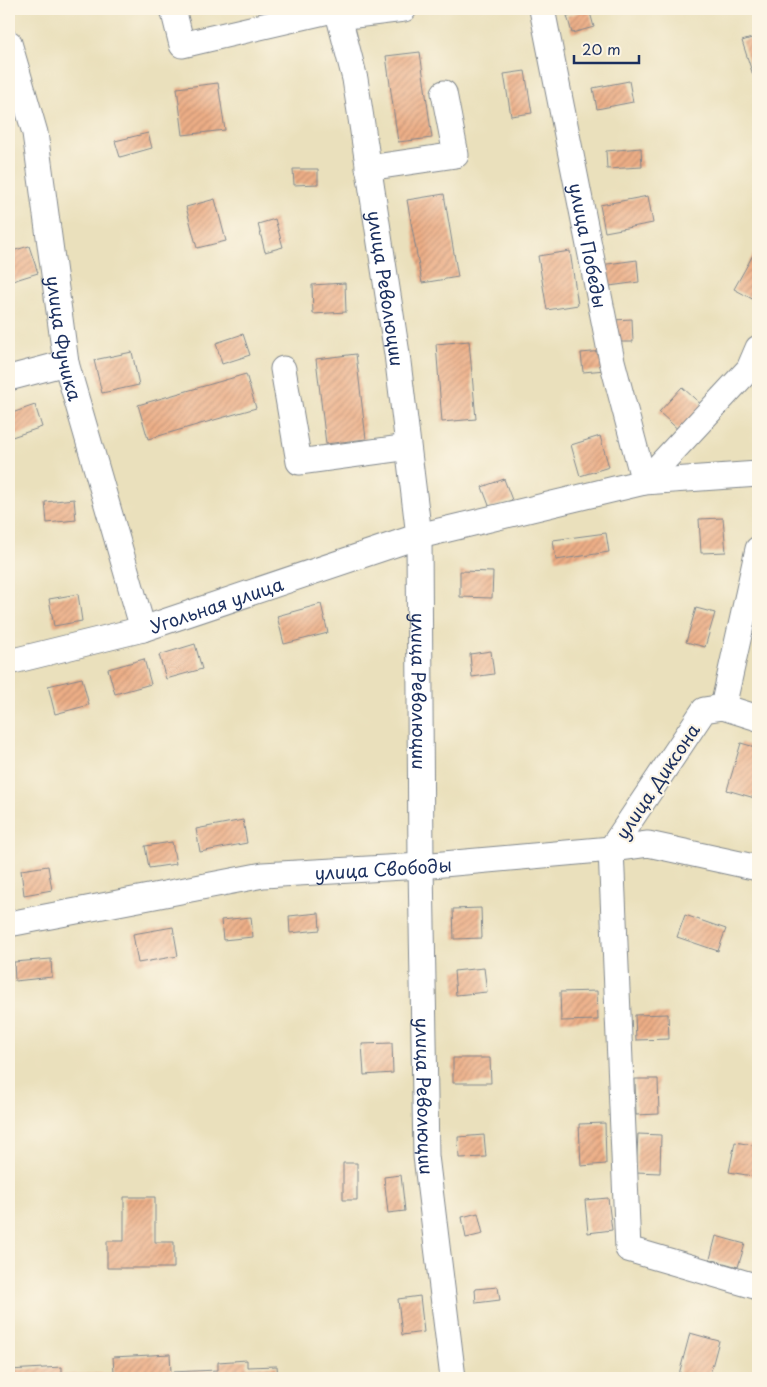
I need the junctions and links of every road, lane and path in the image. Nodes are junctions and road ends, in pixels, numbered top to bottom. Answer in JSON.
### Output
{"nodes":[{"id":1,"x":173,"y":9,"type":"edge"},
{"id":2,"x":404,"y":9,"type":"edge"},
{"id":3,"x":542,"y":9,"type":"edge"},
{"id":4,"x":338,"y":12,"type":"edge"},
{"id":5,"x":9,"y":43,"type":"edge"},
{"id":6,"x":444,"y":93,"type":"dead end"},
{"id":7,"x":368,"y":168,"type":"junction"},
{"id":8,"x":758,"y":348,"type":"edge"},
{"id":9,"x":66,"y":363,"type":"junction"},
{"id":10,"x":283,"y":369,"type":"dead end"},
{"id":11,"x":9,"y":378,"type":"edge"},
{"id":12,"x":402,"y":448,"type":"dead end"},
{"id":13,"x":758,"y":474,"type":"edge"},
{"id":14,"x":644,"y":482,"type":"junction"},
{"id":15,"x":419,"y":536,"type":"junction"},
{"id":16,"x":758,"y":549,"type":"edge"},
{"id":17,"x":143,"y":629,"type":"junction"},
{"id":18,"x":9,"y":662,"type":"edge"},
{"id":19,"x":723,"y":707,"type":"junction"},
{"id":20,"x":758,"y":718,"type":"edge"},
{"id":21,"x":611,"y":849,"type":"junction"},
{"id":22,"x":421,"y":866,"type":"junction"},
{"id":23,"x":758,"y":868,"type":"edge"},
{"id":24,"x":9,"y":924,"type":"edge"},
{"id":25,"x":758,"y":1287,"type":"edge"},
{"id":26,"x":453,"y":1378,"type":"edge"}],
"edges":[{"from":1,"to":4,"type":"street"},
{"from":2,"to":4,"type":"street"},
{"from":3,"to":14,"type":"street","name":"улица Победы"},
{"from":4,"to":7,"type":"street","name":"улица Революции"},
{"from":5,"to":9,"type":"street","name":"улица Фучика"},
{"from":6,"to":7,"type":"street"},
{"from":7,"to":15,"type":"street","name":"улица Революции"},
{"from":8,"to":14,"type":"street"},
{"from":9,"to":11,"type":"street"},
{"from":9,"to":17,"type":"street","name":"улица Фучика"},
{"from":10,"to":12,"type":"street"},
{"from":13,"to":14,"type":"street","name":"Угольная улица"},
{"from":14,"to":15,"type":"street","name":"Угольная улица"},
{"from":15,"to":17,"type":"street","name":"Угольная улица"},
{"from":15,"to":22,"type":"street","name":"улица Революции"},
{"from":16,"to":19,"type":"street"},
{"from":17,"to":18,"type":"street","name":"Угольная улица"},
{"from":19,"to":20,"type":"street"},
{"from":19,"to":21,"type":"street","name":"улица Диксона"},
{"from":21,"to":22,"type":"street","name":"улица Свободы"},
{"from":21,"to":23,"type":"street","name":"улица Свободы"},
{"from":21,"to":25,"type":"street"},
{"from":22,"to":24,"type":"street","name":"улица Свободы"},
{"from":22,"to":26,"type":"street","name":"улица Революции"}]}
